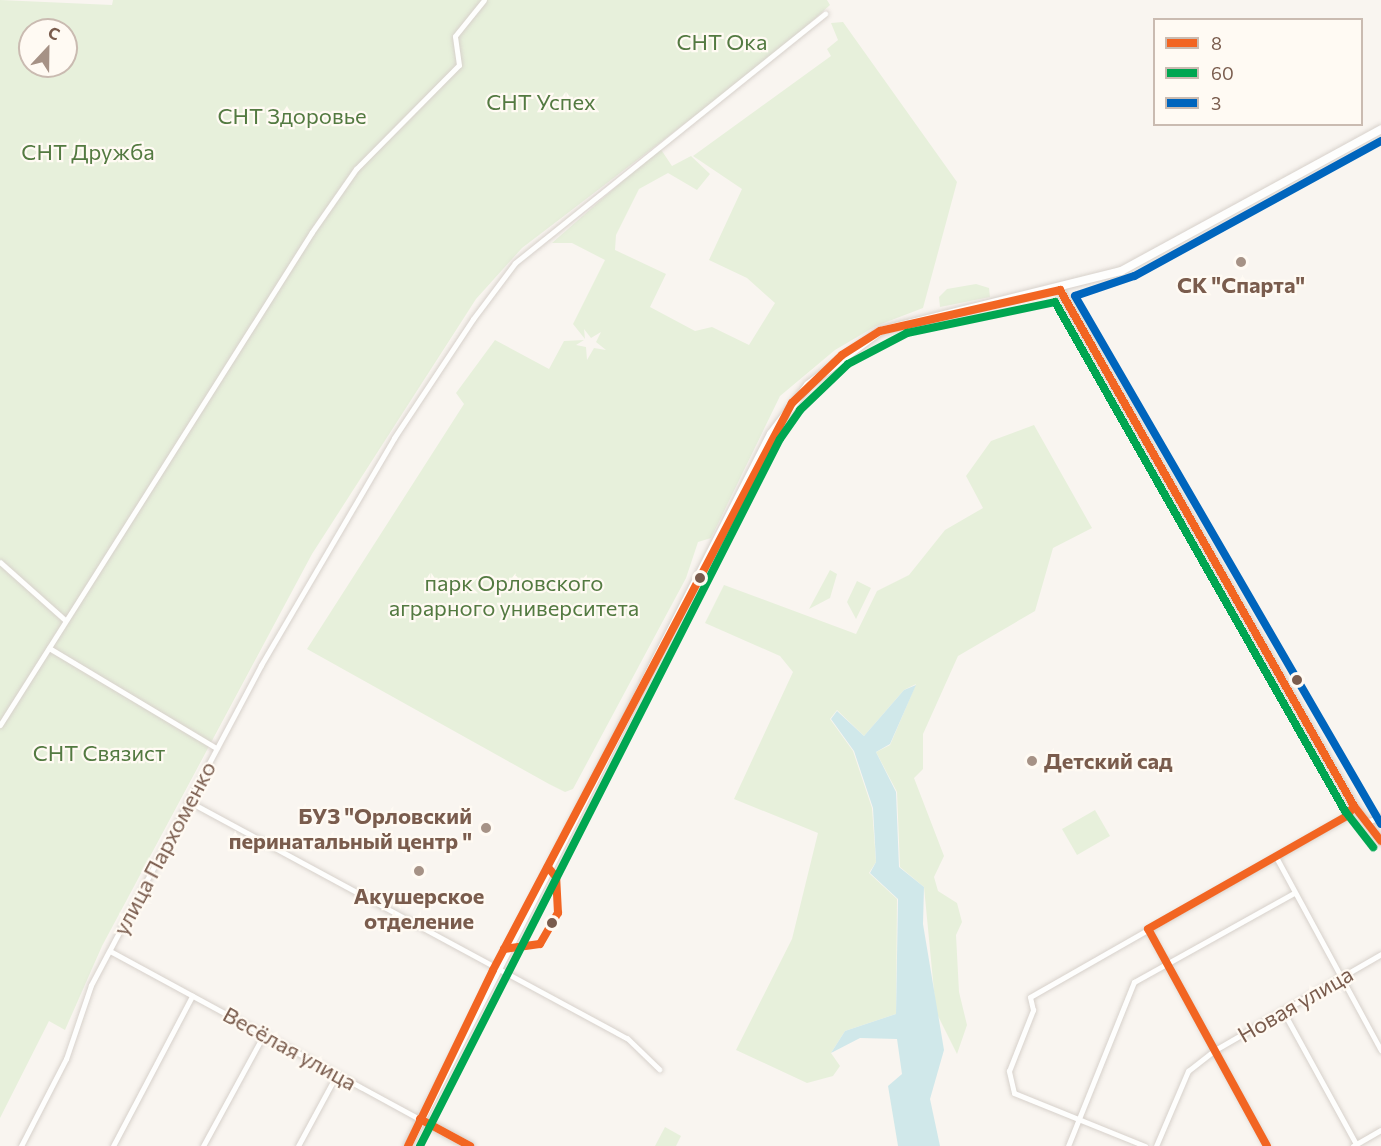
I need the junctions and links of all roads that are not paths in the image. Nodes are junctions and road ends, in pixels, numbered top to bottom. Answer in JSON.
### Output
{"nodes":[{"id":1,"x":484,"y":0,"type":"edge"},
{"id":2,"x":825,"y":14,"type":"dead end"},
{"id":3,"x":1381,"y":129,"type":"edge"},
{"id":4,"x":1060,"y":290,"type":"junction"},
{"id":5,"x":0,"y":562,"type":"edge"},
{"id":6,"x":65,"y":620,"type":"junction"},
{"id":7,"x":49,"y":648,"type":"junction"},
{"id":8,"x":0,"y":725,"type":"edge"},
{"id":9,"x":216,"y":748,"type":"junction"},
{"id":10,"x":188,"y":801,"type":"junction"},
{"id":11,"x":1354,"y":806,"type":"junction"},
{"id":12,"x":1381,"y":818,"type":"edge"},
{"id":13,"x":1369,"y":821,"type":"junction"},
{"id":14,"x":1381,"y":841,"type":"edge"},
{"id":15,"x":1276,"y":857,"type":"junction"},
{"id":16,"x":1294,"y":893,"type":"junction"},
{"id":17,"x":1149,"y":929,"type":"junction"},
{"id":18,"x":110,"y":951,"type":"junction"},
{"id":19,"x":1381,"y":954,"type":"edge"},
{"id":20,"x":1168,"y":965,"type":"junction"},
{"id":21,"x":493,"y":970,"type":"junction"},
{"id":22,"x":1341,"y":978,"type":"junction"},
{"id":23,"x":192,"y":996,"type":"junction"},
{"id":24,"x":1284,"y":1013,"type":"junction"},
{"id":25,"x":264,"y":1034,"type":"junction"},
{"id":26,"x":1215,"y":1050,"type":"junction"},
{"id":27,"x":1381,"y":1050,"type":"edge"},
{"id":28,"x":659,"y":1069,"type":"dead end"},
{"id":29,"x":337,"y":1074,"type":"junction"},
{"id":30,"x":420,"y":1119,"type":"junction"},
{"id":31,"x":1078,"y":1119,"type":"junction"},
{"id":32,"x":1381,"y":1130,"type":"edge"},
{"id":33,"x":1355,"y":1145,"type":"edge"},
{"id":34,"x":21,"y":1146,"type":"edge"},
{"id":35,"x":113,"y":1146,"type":"edge"},
{"id":36,"x":203,"y":1146,"type":"edge"},
{"id":37,"x":298,"y":1146,"type":"edge"},
{"id":38,"x":408,"y":1146,"type":"edge"},
{"id":39,"x":470,"y":1146,"type":"edge"},
{"id":40,"x":1068,"y":1146,"type":"edge"},
{"id":41,"x":1145,"y":1146,"type":"edge"},
{"id":42,"x":1155,"y":1146,"type":"edge"},
{"id":43,"x":1267,"y":1146,"type":"edge"}],
"edges":[{"from":1,"to":6,"type":"street"},
{"from":2,"to":9,"type":"street","name":"улица Пархоменко"},
{"from":3,"to":4,"type":"main road"},
{"from":4,"to":11,"type":"main road"},
{"from":4,"to":21,"type":"main road"},
{"from":5,"to":6,"type":"street"},
{"from":6,"to":7,"type":"street"},
{"from":7,"to":8,"type":"street"},
{"from":7,"to":9,"type":"street"},
{"from":9,"to":10,"type":"street","name":"улица Пархоменко"},
{"from":10,"to":18,"type":"street","name":"улица Пархоменко"},
{"from":10,"to":21,"type":"street"},
{"from":11,"to":13,"type":"main road"},
{"from":11,"to":15,"type":"street"},
{"from":12,"to":13,"type":"street"},
{"from":13,"to":14,"type":"main road"},
{"from":15,"to":16,"type":"street"},
{"from":15,"to":17,"type":"street"},
{"from":16,"to":20,"type":"street"},
{"from":16,"to":22,"type":"street"},
{"from":17,"to":20,"type":"street"},
{"from":17,"to":31,"type":"street"},
{"from":18,"to":23,"type":"street","name":"Весёлая улица"},
{"from":18,"to":34,"type":"street","name":"улица Пархоменко"},
{"from":19,"to":22,"type":"street","name":"Новая улица"},
{"from":20,"to":26,"type":"street"},
{"from":20,"to":31,"type":"street"},
{"from":21,"to":28,"type":"street"},
{"from":21,"to":30,"type":"main road"},
{"from":22,"to":24,"type":"street","name":"Новая улица"},
{"from":22,"to":27,"type":"street"},
{"from":23,"to":25,"type":"street","name":"Весёлая улица"},
{"from":23,"to":35,"type":"street"},
{"from":24,"to":26,"type":"street","name":"Новая улица"},
{"from":24,"to":33,"type":"street"},
{"from":25,"to":29,"type":"street","name":"Весёлая улица"},
{"from":25,"to":36,"type":"street"},
{"from":26,"to":42,"type":"street","name":"Новая улица"},
{"from":26,"to":43,"type":"street"},
{"from":29,"to":30,"type":"street","name":"Весёлая улица"},
{"from":29,"to":37,"type":"street"},
{"from":30,"to":38,"type":"main road"},
{"from":30,"to":39,"type":"main road","name":"Весёлая улица"},
{"from":31,"to":40,"type":"street"},
{"from":31,"to":41,"type":"street"},
{"from":32,"to":33,"type":"street"}]}
